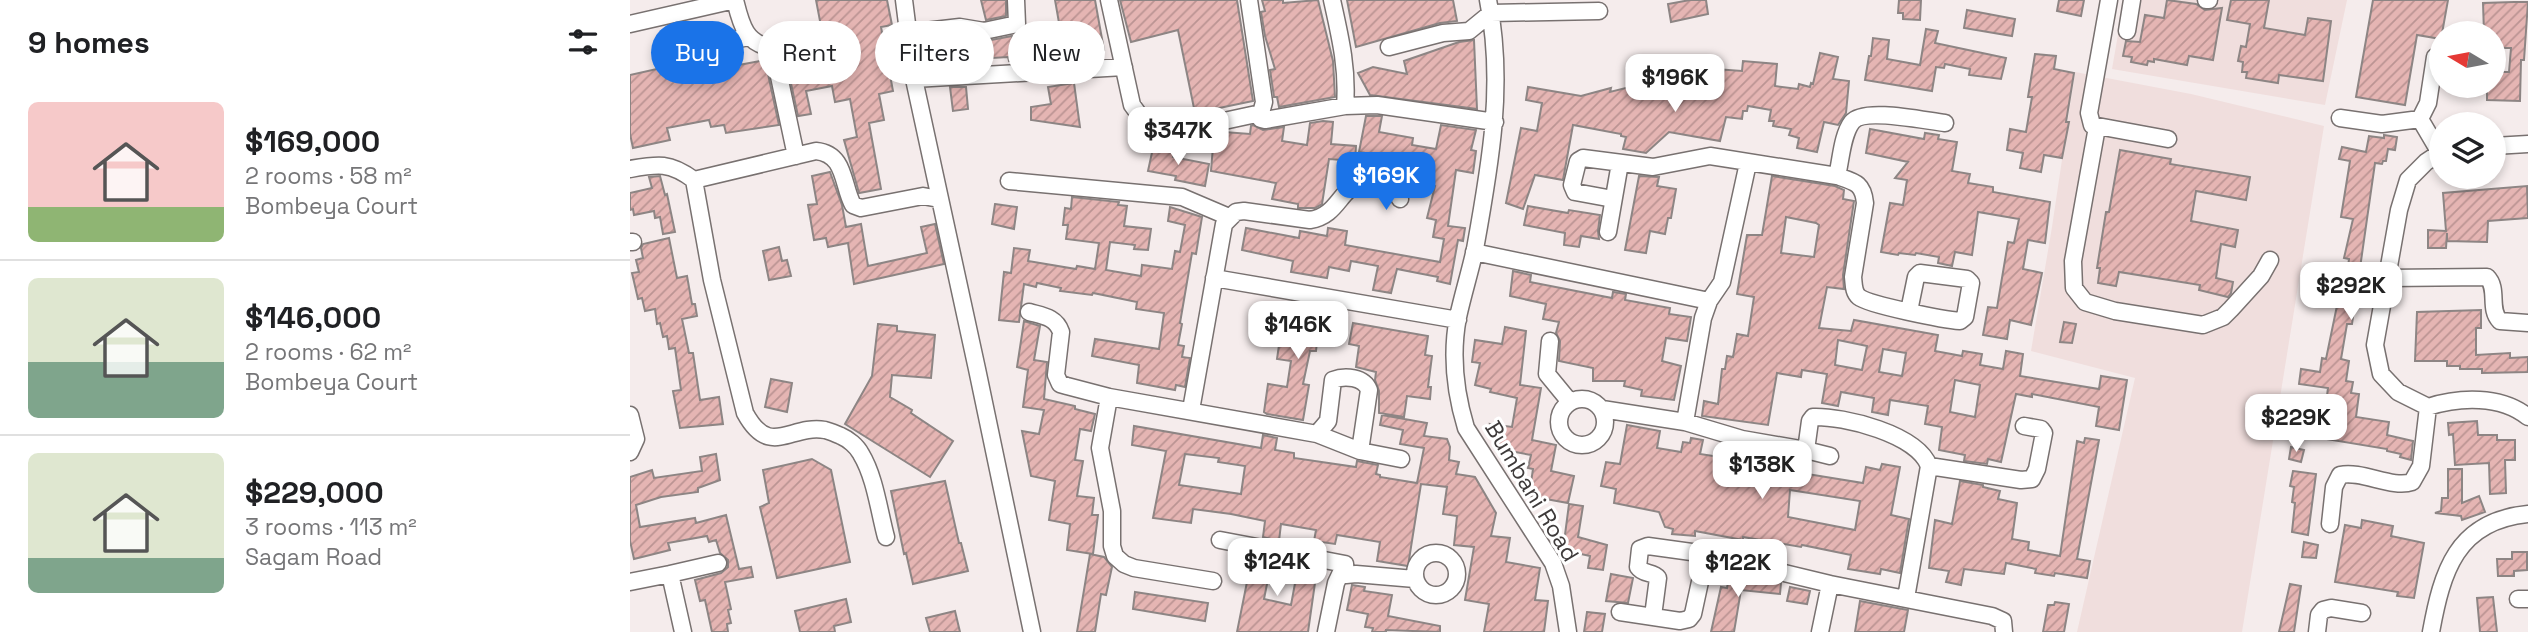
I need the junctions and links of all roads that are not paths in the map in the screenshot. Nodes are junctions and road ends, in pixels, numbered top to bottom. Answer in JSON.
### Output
{"nodes":[{"id":1,"x":735,"y":0,"type":"edge"},
{"id":2,"x":904,"y":0,"type":"edge"},
{"id":3,"x":1016,"y":0,"type":"edge"},
{"id":4,"x":1109,"y":0,"type":"edge"},
{"id":5,"x":1249,"y":0,"type":"edge"},
{"id":6,"x":1332,"y":0,"type":"edge"},
{"id":7,"x":2109,"y":0,"type":"edge"},
{"id":8,"x":2132,"y":0,"type":"edge"},
{"id":9,"x":1489,"y":7,"type":"edge"},
{"id":10,"x":1599,"y":11,"type":"dead end"},
{"id":11,"x":907,"y":21,"type":"edge"},
{"id":12,"x":630,"y":24,"type":"edge"},
{"id":13,"x":994,"y":29,"type":"edge"},
{"id":14,"x":2127,"y":31,"type":"dead end"},
{"id":15,"x":750,"y":37,"type":"junction"},
{"id":16,"x":744,"y":38,"type":"edge"},
{"id":17,"x":1389,"y":47,"type":"dead end"},
{"id":18,"x":1124,"y":67,"type":"junction"},
{"id":19,"x":994,"y":74,"type":"edge"},
{"id":20,"x":915,"y":84,"type":"edge"},
{"id":21,"x":2429,"y":96,"type":"edge"},
{"id":22,"x":1345,"y":106,"type":"junction"},
{"id":23,"x":1261,"y":113,"type":"junction"},
{"id":24,"x":2340,"y":118,"type":"dead end"},
{"id":25,"x":2420,"y":119,"type":"junction"},
{"id":26,"x":1495,"y":122,"type":"junction"},
{"id":27,"x":1945,"y":123,"type":"dead end"},
{"id":28,"x":2097,"y":127,"type":"junction"},
{"id":29,"x":2429,"y":134,"type":"edge"},
{"id":30,"x":2168,"y":139,"type":"dead end"},
{"id":31,"x":2528,"y":144,"type":"edge"},
{"id":32,"x":2506,"y":145,"type":"edge"},
{"id":33,"x":796,"y":156,"type":"junction"},
{"id":34,"x":2429,"y":160,"type":"edge"},
{"id":35,"x":1620,"y":163,"type":"junction"},
{"id":36,"x":1748,"y":163,"type":"junction"},
{"id":37,"x":630,"y":169,"type":"edge"},
{"id":38,"x":1837,"y":176,"type":"junction"},
{"id":39,"x":694,"y":180,"type":"junction"},
{"id":40,"x":1009,"y":181,"type":"dead end"},
{"id":41,"x":933,"y":193,"type":"junction"},
{"id":42,"x":1400,"y":199,"type":"dead end"},
{"id":43,"x":1613,"y":199,"type":"junction"},
{"id":44,"x":1229,"y":217,"type":"junction"},
{"id":45,"x":1608,"y":232,"type":"dead end"},
{"id":46,"x":1474,"y":252,"type":"junction"},
{"id":47,"x":2270,"y":260,"type":"dead end"},
{"id":48,"x":1214,"y":278,"type":"junction"},
{"id":49,"x":2387,"y":278,"type":"junction"},
{"id":50,"x":1709,"y":301,"type":"junction"},
{"id":51,"x":1909,"y":311,"type":"dead end"},
{"id":52,"x":1029,"y":312,"type":"dead end"},
{"id":53,"x":1458,"y":320,"type":"junction"},
{"id":54,"x":2528,"y":323,"type":"edge"},
{"id":55,"x":1550,"y":341,"type":"dead end"},
{"id":56,"x":1109,"y":397,"type":"junction"},
{"id":57,"x":1570,"y":402,"type":"junction"},
{"id":58,"x":2428,"y":407,"type":"junction"},
{"id":59,"x":1602,"y":409,"type":"junction"},
{"id":60,"x":1191,"y":410,"type":"junction"},
{"id":61,"x":630,"y":415,"type":"edge"},
{"id":62,"x":2528,"y":416,"type":"edge"},
{"id":63,"x":1685,"y":422,"type":"junction"},
{"id":64,"x":2024,"y":426,"type":"dead end"},
{"id":65,"x":1317,"y":434,"type":"junction"},
{"id":66,"x":1806,"y":450,"type":"junction"},
{"id":67,"x":1360,"y":451,"type":"junction"},
{"id":68,"x":630,"y":452,"type":"edge"},
{"id":69,"x":1830,"y":456,"type":"dead end"},
{"id":70,"x":1401,"y":458,"type":"dead end"},
{"id":71,"x":1929,"y":466,"type":"junction"},
{"id":72,"x":2528,"y":514,"type":"edge"},
{"id":73,"x":2330,"y":524,"type":"dead end"},
{"id":74,"x":886,"y":537,"type":"dead end"},
{"id":75,"x":1220,"y":540,"type":"dead end"},
{"id":76,"x":1706,"y":554,"type":"junction"},
{"id":77,"x":718,"y":563,"type":"dead end"},
{"id":78,"x":1345,"y":564,"type":"junction"},
{"id":79,"x":670,"y":574,"type":"junction"},
{"id":80,"x":1415,"y":579,"type":"dead end"},
{"id":81,"x":1213,"y":581,"type":"dead end"},
{"id":82,"x":630,"y":582,"type":"edge"},
{"id":83,"x":1830,"y":584,"type":"junction"},
{"id":84,"x":1906,"y":598,"type":"junction"},
{"id":85,"x":1620,"y":612,"type":"dead end"},
{"id":86,"x":2362,"y":614,"type":"dead end"},
{"id":87,"x":1653,"y":616,"type":"junction"},
{"id":88,"x":683,"y":632,"type":"edge"},
{"id":89,"x":1032,"y":632,"type":"edge"},
{"id":90,"x":1326,"y":632,"type":"edge"},
{"id":91,"x":1569,"y":632,"type":"edge"},
{"id":92,"x":1820,"y":632,"type":"edge"},
{"id":93,"x":2004,"y":632,"type":"edge"},
{"id":94,"x":2317,"y":632,"type":"edge"},
{"id":95,"x":2431,"y":632,"type":"edge"}],
"edges":[{"from":1,"to":12,"type":"street"},
{"from":1,"to":15,"type":"street"},
{"from":2,"to":11,"type":"street"},
{"from":3,"to":13,"type":"street"},
{"from":4,"to":18,"type":"street"},
{"from":5,"to":23,"type":"street"},
{"from":6,"to":22,"type":"street"},
{"from":7,"to":28,"type":"street"},
{"from":8,"to":14,"type":"street"},
{"from":9,"to":10,"type":"street"},
{"from":9,"to":17,"type":"street"},
{"from":9,"to":26,"type":"street","name":"Bumbani Road"},
{"from":15,"to":16,"type":"street"},
{"from":15,"to":33,"type":"street"},
{"from":18,"to":19,"type":"street"},
{"from":18,"to":23,"type":"street"},
{"from":20,"to":41,"type":"street"},
{"from":21,"to":25,"type":"street"},
{"from":22,"to":23,"type":"street"},
{"from":22,"to":26,"type":"street"},
{"from":24,"to":25,"type":"street"},
{"from":25,"to":29,"type":"street"},
{"from":26,"to":46,"type":"street","name":"Bumbani Road"},
{"from":27,"to":38,"type":"street"},
{"from":28,"to":30,"type":"street"},
{"from":28,"to":47,"type":"street"},
{"from":31,"to":32,"type":"street"},
{"from":33,"to":39,"type":"street"},
{"from":33,"to":41,"type":"street"},
{"from":34,"to":49,"type":"street"},
{"from":35,"to":36,"type":"street"},
{"from":35,"to":43,"type":"street"},
{"from":35,"to":43,"type":"street"},
{"from":36,"to":38,"type":"street"},
{"from":36,"to":50,"type":"street"},
{"from":37,"to":39,"type":"street"},
{"from":38,"to":51,"type":"street"},
{"from":39,"to":74,"type":"street"},
{"from":40,"to":44,"type":"street"},
{"from":41,"to":89,"type":"street"},
{"from":42,"to":44,"type":"street"},
{"from":43,"to":45,"type":"street"},
{"from":44,"to":48,"type":"street"},
{"from":46,"to":50,"type":"street"},
{"from":46,"to":53,"type":"street","name":"Bumbani Road"},
{"from":48,"to":53,"type":"street"},
{"from":48,"to":60,"type":"street"},
{"from":49,"to":54,"type":"street"},
{"from":49,"to":58,"type":"street"},
{"from":50,"to":63,"type":"street"},
{"from":52,"to":56,"type":"street"},
{"from":53,"to":91,"type":"street","name":"Bumbani Road"},
{"from":55,"to":57,"type":"street"},
{"from":56,"to":60,"type":"street"},
{"from":56,"to":81,"type":"street"},
{"from":57,"to":59,"type":"street"},
{"from":57,"to":59,"type":"street"},
{"from":58,"to":62,"type":"street"},
{"from":58,"to":73,"type":"street"},
{"from":59,"to":63,"type":"street"},
{"from":60,"to":65,"type":"street"},
{"from":61,"to":68,"type":"street"},
{"from":63,"to":66,"type":"street"},
{"from":64,"to":71,"type":"street"},
{"from":65,"to":67,"type":"street"},
{"from":65,"to":67,"type":"street"},
{"from":66,"to":69,"type":"street"},
{"from":66,"to":71,"type":"street"},
{"from":67,"to":70,"type":"street"},
{"from":71,"to":84,"type":"street"},
{"from":72,"to":95,"type":"street"},
{"from":75,"to":78,"type":"street"},
{"from":76,"to":83,"type":"street"},
{"from":76,"to":87,"type":"street"},
{"from":76,"to":87,"type":"street"},
{"from":77,"to":79,"type":"street"},
{"from":78,"to":80,"type":"street"},
{"from":78,"to":90,"type":"street"},
{"from":79,"to":82,"type":"street"},
{"from":79,"to":88,"type":"street"},
{"from":83,"to":84,"type":"street"},
{"from":83,"to":92,"type":"street"},
{"from":84,"to":93,"type":"street"},
{"from":85,"to":87,"type":"street"},
{"from":86,"to":94,"type":"street"}]}
